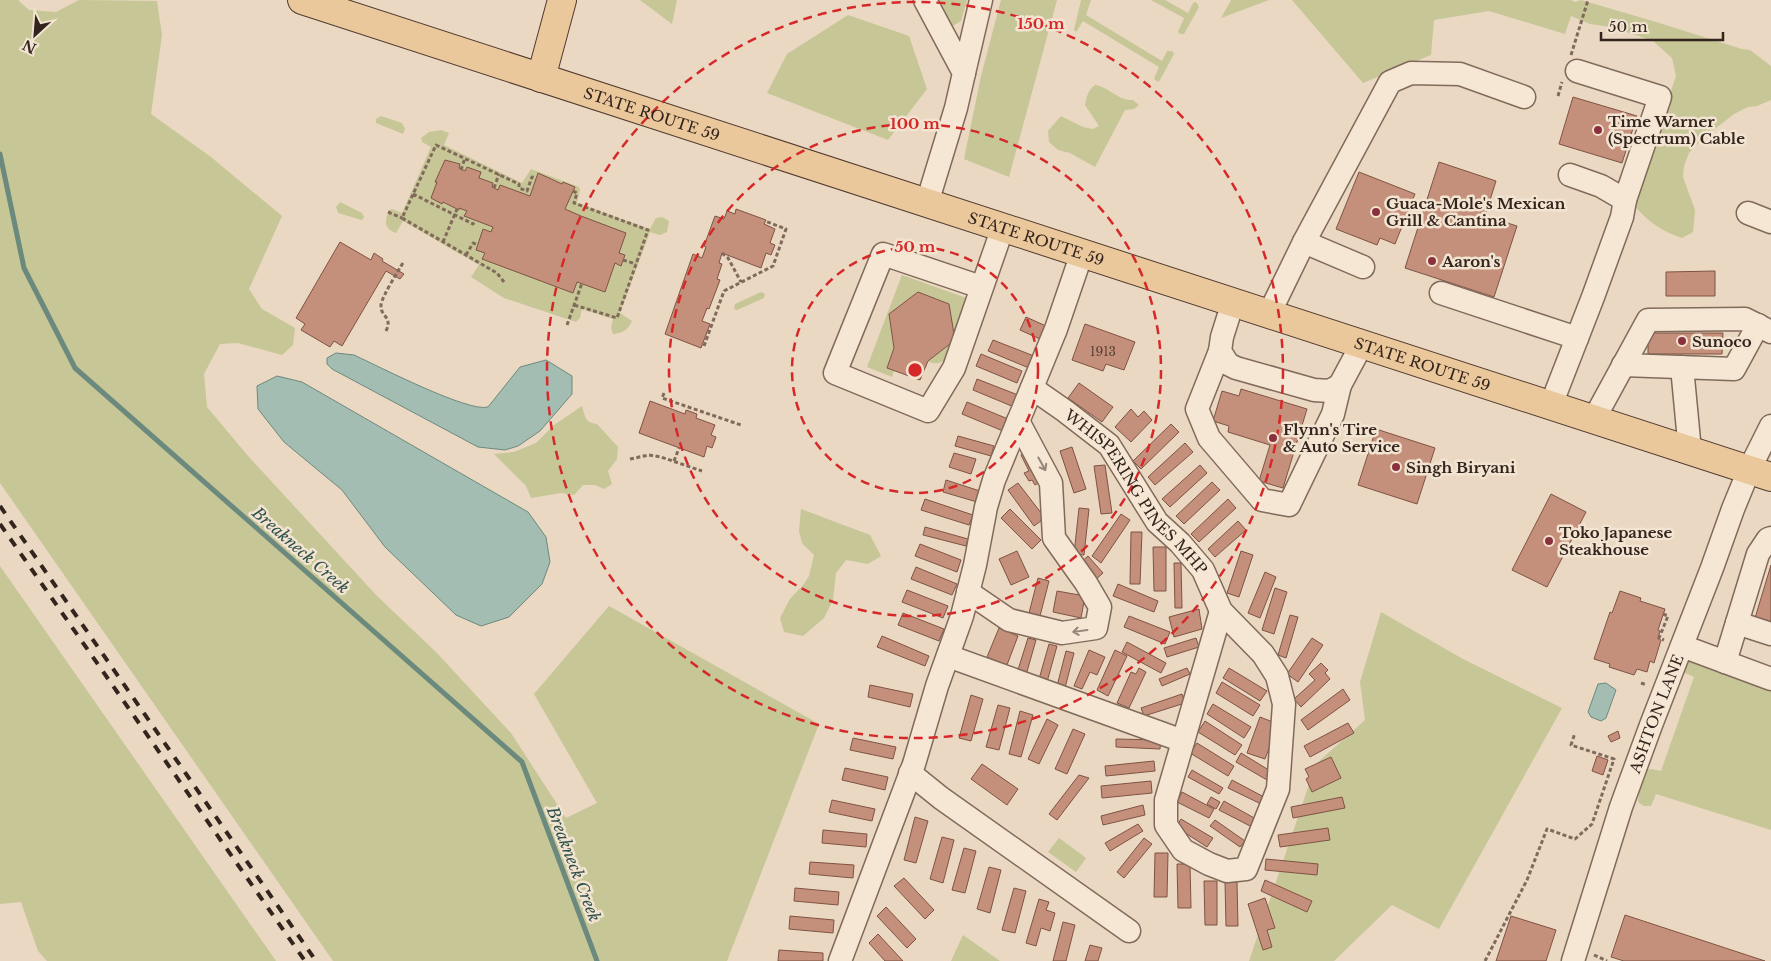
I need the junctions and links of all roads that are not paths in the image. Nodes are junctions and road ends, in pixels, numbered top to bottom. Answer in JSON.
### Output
{"nodes":[{"id":1,"x":302,"y":0,"type":"edge"},
{"id":2,"x":562,"y":0,"type":"edge"},
{"id":3,"x":924,"y":0,"type":"edge"},
{"id":4,"x":981,"y":0,"type":"edge"},
{"id":5,"x":1570,"y":70,"type":"road end"},
{"id":6,"x":964,"y":73,"type":"junction"},
{"id":7,"x":541,"y":78,"type":"junction"},
{"id":8,"x":1524,"y":96,"type":"dead end"},
{"id":9,"x":1570,"y":175,"type":"dead end"},
{"id":10,"x":1625,"y":200,"type":"junction"},
{"id":11,"x":927,"y":203,"type":"junction"},
{"id":12,"x":1748,"y":213,"type":"dead end"},
{"id":13,"x":1771,"y":222,"type":"edge"},
{"id":14,"x":1002,"y":228,"type":"junction"},
{"id":15,"x":1304,"y":242,"type":"junction"},
{"id":16,"x":1082,"y":253,"type":"junction"},
{"id":17,"x":1363,"y":267,"type":"dead end"},
{"id":18,"x":981,"y":287,"type":"junction"},
{"id":19,"x":1441,"y":293,"type":"dead end"},
{"id":20,"x":1233,"y":302,"type":"junction"},
{"id":21,"x":1269,"y":314,"type":"junction"},
{"id":22,"x":1764,"y":329,"type":"edge"},
{"id":23,"x":1577,"y":338,"type":"junction"},
{"id":24,"x":1362,"y":344,"type":"junction"},
{"id":25,"x":1220,"y":351,"type":"junction"},
{"id":26,"x":1623,"y":365,"type":"junction"},
{"id":27,"x":1682,"y":367,"type":"junction"},
{"id":28,"x":1340,"y":385,"type":"junction"},
{"id":29,"x":1032,"y":388,"type":"junction"},
{"id":30,"x":1551,"y":405,"type":"junction"},
{"id":31,"x":1594,"y":419,"type":"junction"},
{"id":32,"x":1018,"y":422,"type":"junction"},
{"id":33,"x":1771,"y":426,"type":"edge"},
{"id":34,"x":1690,"y":451,"type":"junction"},
{"id":35,"x":1760,"y":473,"type":"edge"},
{"id":36,"x":1771,"y":538,"type":"edge"},
{"id":37,"x":968,"y":592,"type":"junction"},
{"id":38,"x":1221,"y":611,"type":"junction"},
{"id":39,"x":1737,"y":623,"type":"junction"},
{"id":40,"x":1771,"y":634,"type":"edge"},
{"id":41,"x":1682,"y":646,"type":"junction"},
{"id":42,"x":948,"y":656,"type":"junction"},
{"id":43,"x":1725,"y":662,"type":"junction"},
{"id":44,"x":1771,"y":678,"type":"edge"},
{"id":45,"x":1184,"y":741,"type":"junction"},
{"id":46,"x":910,"y":773,"type":"junction"},
{"id":47,"x":1128,"y":931,"type":"dead end"},
{"id":48,"x":840,"y":961,"type":"edge"},
{"id":49,"x":1574,"y":961,"type":"edge"}],
"edges":[{"from":1,"to":7,"type":"main road","name":"STATE ROUTE 59"},
{"from":2,"to":7,"type":"main road"},
{"from":3,"to":6,"type":"street"},
{"from":4,"to":6,"type":"street"},
{"from":5,"to":10,"type":"street"},
{"from":6,"to":11,"type":"street"},
{"from":7,"to":11,"type":"main road","name":"STATE ROUTE 59"},
{"from":8,"to":15,"type":"street"},
{"from":9,"to":10,"type":"street"},
{"from":10,"to":23,"type":"street"},
{"from":11,"to":14,"type":"main road","name":"STATE ROUTE 59"},
{"from":12,"to":13,"type":"street"},
{"from":14,"to":16,"type":"main road","name":"STATE ROUTE 59"},
{"from":14,"to":18,"type":"street"},
{"from":15,"to":17,"type":"street"},
{"from":15,"to":21,"type":"street"},
{"from":16,"to":20,"type":"main road","name":"STATE ROUTE 59"},
{"from":16,"to":29,"type":"street"},
{"from":18,"to":18,"type":"street"},
{"from":19,"to":23,"type":"street"},
{"from":20,"to":21,"type":"main road","name":"STATE ROUTE 59"},
{"from":20,"to":25,"type":"street"},
{"from":21,"to":24,"type":"main road","name":"STATE ROUTE 59"},
{"from":22,"to":26,"type":"street"},
{"from":22,"to":27,"type":"street"},
{"from":23,"to":30,"type":"street"},
{"from":24,"to":28,"type":"street"},
{"from":24,"to":30,"type":"main road","name":"STATE ROUTE 59"},
{"from":25,"to":28,"type":"street"},
{"from":25,"to":28,"type":"street"},
{"from":26,"to":27,"type":"street"},
{"from":26,"to":31,"type":"street"},
{"from":27,"to":34,"type":"street"},
{"from":29,"to":32,"type":"street"},
{"from":29,"to":38,"type":"street","name":"WHISPERING PINES MHP"},
{"from":30,"to":31,"type":"main road","name":"STATE ROUTE 59"},
{"from":31,"to":34,"type":"main road","name":"STATE ROUTE 59"},
{"from":32,"to":37,"type":"street"},
{"from":32,"to":37,"type":"street","one_way":true},
{"from":33,"to":35,"type":"street","name":"ASHTON LANE"},
{"from":34,"to":35,"type":"main road","name":"STATE ROUTE 59"},
{"from":35,"to":41,"type":"street","name":"ASHTON LANE"},
{"from":36,"to":39,"type":"street"},
{"from":37,"to":42,"type":"street"},
{"from":38,"to":45,"type":"street","name":"WHISPERING PINES MHP"},
{"from":38,"to":45,"type":"street","name":"WHISPERING PINES MHP"},
{"from":39,"to":40,"type":"street"},
{"from":39,"to":43,"type":"street"},
{"from":41,"to":43,"type":"street"},
{"from":41,"to":49,"type":"street","name":"ASHTON LANE"},
{"from":42,"to":45,"type":"street"},
{"from":42,"to":46,"type":"street"},
{"from":43,"to":44,"type":"street"},
{"from":46,"to":47,"type":"street"},
{"from":46,"to":48,"type":"street"}]}
